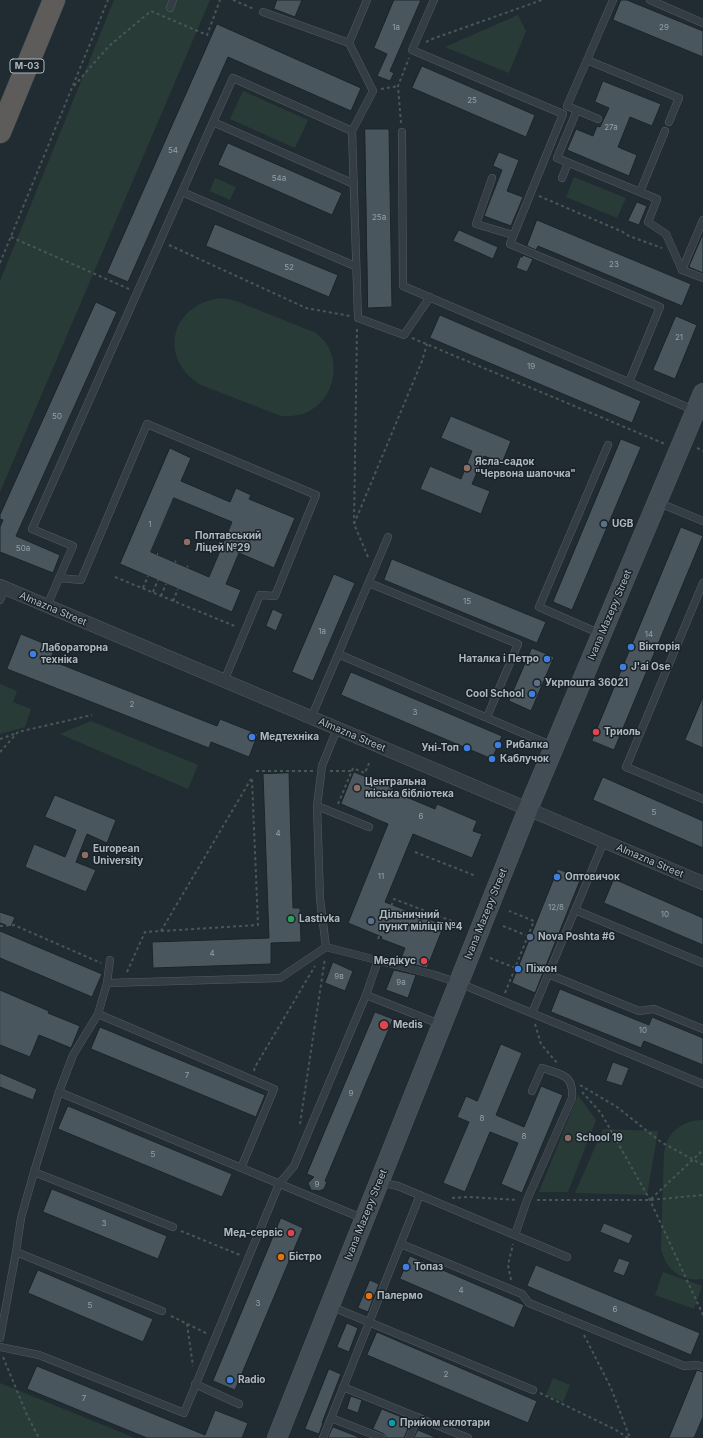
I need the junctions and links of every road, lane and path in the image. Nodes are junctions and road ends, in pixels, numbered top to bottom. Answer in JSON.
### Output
{"nodes":[{"id":1,"x":54,"y":0,"type":"edge"},
{"id":2,"x":108,"y":0,"type":"edge"},
{"id":3,"x":173,"y":0,"type":"edge"},
{"id":4,"x":220,"y":0,"type":"edge"},
{"id":5,"x":233,"y":0,"type":"edge"},
{"id":6,"x":367,"y":0,"type":"edge"},
{"id":7,"x":434,"y":0,"type":"edge"},
{"id":8,"x":542,"y":0,"type":"edge"},
{"id":9,"x":613,"y":0,"type":"edge"},
{"id":10,"x":650,"y":0,"type":"edge"},
{"id":11,"x":170,"y":8,"type":"dead end"},
{"id":12,"x":263,"y":12,"type":"joint"},
{"id":13,"x":703,"y":23,"type":"edge"},
{"id":14,"x":349,"y":43,"type":"junction"},
{"id":15,"x":412,"y":50,"type":"junction"},
{"id":16,"x":587,"y":60,"type":"junction"},
{"id":17,"x":398,"y":86,"type":"junction"},
{"id":18,"x":71,"y":90,"type":"junction"},
{"id":19,"x":374,"y":91,"type":"junction"},
{"id":20,"x":567,"y":106,"type":"junction"},
{"id":21,"x":577,"y":110,"type":"junction"},
{"id":22,"x":563,"y":114,"type":"junction"},
{"id":23,"x":598,"y":119,"type":"dead end"},
{"id":24,"x":213,"y":122,"type":"junction"},
{"id":25,"x":669,"y":122,"type":"dead end"},
{"id":26,"x":352,"y":131,"type":"junction"},
{"id":27,"x":666,"y":131,"type":"dead end"},
{"id":28,"x":0,"y":132,"type":"edge"},
{"id":29,"x":402,"y":132,"type":"joint"},
{"id":30,"x":568,"y":163,"type":"junction"},
{"id":31,"x":492,"y":178,"type":"dead end"},
{"id":32,"x":562,"y":178,"type":"dead end"},
{"id":33,"x":354,"y":184,"type":"junction"},
{"id":34,"x":182,"y":192,"type":"junction"},
{"id":35,"x":640,"y":192,"type":"junction"},
{"id":36,"x":531,"y":193,"type":"junction"},
{"id":37,"x":703,"y":220,"type":"edge"},
{"id":38,"x":513,"y":236,"type":"junction"},
{"id":39,"x":11,"y":237,"type":"junction"},
{"id":40,"x":160,"y":241,"type":"junction"},
{"id":41,"x":674,"y":252,"type":"junction"},
{"id":42,"x":0,"y":264,"type":"edge"},
{"id":43,"x":355,"y":266,"type":"junction"},
{"id":44,"x":682,"y":270,"type":"junction"},
{"id":45,"x":703,"y":278,"type":"edge"},
{"id":46,"x":137,"y":293,"type":"junction"},
{"id":47,"x":430,"y":297,"type":"junction"},
{"id":48,"x":358,"y":318,"type":"junction"},
{"id":49,"x":404,"y":335,"type":"junction"},
{"id":50,"x":426,"y":344,"type":"junction"},
{"id":51,"x":629,"y":382,"type":"junction"},
{"id":52,"x":703,"y":394,"type":"edge"},
{"id":53,"x":696,"y":411,"type":"junction"},
{"id":54,"x":608,"y":445,"type":"dead end"},
{"id":55,"x":679,"y":450,"type":"junction"},
{"id":56,"x":657,"y":502,"type":"junction"},
{"id":57,"x":703,"y":522,"type":"edge"},
{"id":58,"x":354,"y":524,"type":"junction"},
{"id":59,"x":388,"y":537,"type":"dead end"},
{"id":60,"x":374,"y":570,"type":"junction"},
{"id":61,"x":148,"y":576,"type":"dead end"},
{"id":62,"x":115,"y":577,"type":"dead end"},
{"id":63,"x":59,"y":578,"type":"junction"},
{"id":64,"x":158,"y":580,"type":"dead end"},
{"id":65,"x":369,"y":583,"type":"junction"},
{"id":66,"x":703,"y":583,"type":"edge"},
{"id":67,"x":166,"y":584,"type":"dead end"},
{"id":68,"x":143,"y":588,"type":"junction"},
{"id":69,"x":178,"y":589,"type":"dead end"},
{"id":70,"x":2,"y":592,"type":"edge"},
{"id":71,"x":152,"y":592,"type":"junction"},
{"id":72,"x":161,"y":596,"type":"junction"},
{"id":73,"x":173,"y":601,"type":"junction"},
{"id":74,"x":48,"y":606,"type":"junction"},
{"id":75,"x":245,"y":631,"type":"junction"},
{"id":76,"x":602,"y":635,"type":"junction"},
{"id":77,"x":338,"y":654,"type":"junction"},
{"id":78,"x":224,"y":681,"type":"junction"},
{"id":79,"x":92,"y":715,"type":"dead end"},
{"id":80,"x":487,"y":717,"type":"junction"},
{"id":81,"x":312,"y":718,"type":"junction"},
{"id":82,"x":337,"y":729,"type":"junction"},
{"id":83,"x":18,"y":732,"type":"junction"},
{"id":84,"x":0,"y":739,"type":"edge"},
{"id":85,"x":555,"y":747,"type":"junction"},
{"id":86,"x":0,"y":752,"type":"edge"},
{"id":87,"x":369,"y":763,"type":"dead end"},
{"id":88,"x":256,"y":771,"type":"dead end"},
{"id":89,"x":321,"y":771,"type":"junction"},
{"id":90,"x":352,"y":771,"type":"junction"},
{"id":91,"x":703,"y":799,"type":"edge"},
{"id":92,"x":317,"y":806,"type":"junction"},
{"id":93,"x":528,"y":809,"type":"junction"},
{"id":94,"x":335,"y":813,"type":"junction"},
{"id":95,"x":369,"y":827,"type":"dead end"},
{"id":96,"x":604,"y":841,"type":"junction"},
{"id":97,"x":415,"y":852,"type":"dead end"},
{"id":98,"x":476,"y":876,"type":"dead end"},
{"id":99,"x":703,"y":883,"type":"edge"},
{"id":100,"x":575,"y":910,"type":"junction"},
{"id":101,"x":509,"y":911,"type":"dead end"},
{"id":102,"x":457,"y":923,"type":"dead end"},
{"id":103,"x":0,"y":926,"type":"edge"},
{"id":104,"x":503,"y":926,"type":"dead end"},
{"id":105,"x":161,"y":931,"type":"junction"},
{"id":106,"x":529,"y":937,"type":"junction"},
{"id":107,"x":378,"y":939,"type":"dead end"},
{"id":108,"x":326,"y":948,"type":"junction"},
{"id":109,"x":490,"y":958,"type":"dead end"},
{"id":110,"x":378,"y":960,"type":"junction"},
{"id":111,"x":110,"y":963,"type":"joint"},
{"id":112,"x":703,"y":963,"type":"edge"},
{"id":113,"x":516,"y":968,"type":"junction"},
{"id":114,"x":548,"y":974,"type":"junction"},
{"id":115,"x":123,"y":982,"type":"junction"},
{"id":116,"x":107,"y":983,"type":"junction"},
{"id":117,"x":459,"y":983,"type":"junction"},
{"id":118,"x":366,"y":995,"type":"junction"},
{"id":119,"x":502,"y":1001,"type":"junction"},
{"id":120,"x":532,"y":1013,"type":"junction"},
{"id":121,"x":98,"y":1014,"type":"junction"},
{"id":122,"x":442,"y":1025,"type":"junction"},
{"id":123,"x":703,"y":1029,"type":"edge"},
{"id":124,"x":560,"y":1066,"type":"dead end"},
{"id":125,"x":252,"y":1080,"type":"junction"},
{"id":126,"x":703,"y":1084,"type":"edge"},
{"id":127,"x":532,"y":1091,"type":"dead end"},
{"id":128,"x":59,"y":1092,"type":"junction"},
{"id":129,"x":300,"y":1127,"type":"dead end"},
{"id":130,"x":703,"y":1150,"type":"edge"},
{"id":131,"x":693,"y":1160,"type":"junction"},
{"id":132,"x":703,"y":1165,"type":"edge"},
{"id":133,"x":241,"y":1168,"type":"junction"},
{"id":134,"x":34,"y":1172,"type":"junction"},
{"id":135,"x":379,"y":1182,"type":"junction"},
{"id":136,"x":279,"y":1184,"type":"junction"},
{"id":137,"x":420,"y":1195,"type":"junction"},
{"id":138,"x":703,"y":1195,"type":"edge"},
{"id":139,"x":430,"y":1199,"type":"junction"},
{"id":140,"x":527,"y":1200,"type":"junction"},
{"id":141,"x":650,"y":1200,"type":"junction"},
{"id":142,"x":364,"y":1219,"type":"junction"},
{"id":143,"x":173,"y":1227,"type":"joint"},
{"id":144,"x":515,"y":1235,"type":"junction"},
{"id":145,"x":401,"y":1244,"type":"junction"},
{"id":146,"x":16,"y":1252,"type":"junction"},
{"id":147,"x":567,"y":1256,"type":"dead end"},
{"id":148,"x":248,"y":1259,"type":"junction"},
{"id":149,"x":514,"y":1291,"type":"junction"},
{"id":150,"x":330,"y":1306,"type":"junction"},
{"id":151,"x":162,"y":1311,"type":"joint"},
{"id":152,"x":703,"y":1315,"type":"edge"},
{"id":153,"x":369,"y":1322,"type":"junction"},
{"id":154,"x":578,"y":1323,"type":"junction"},
{"id":155,"x":187,"y":1324,"type":"junction"},
{"id":156,"x":0,"y":1338,"type":"edge"},
{"id":157,"x":215,"y":1338,"type":"junction"},
{"id":158,"x":0,"y":1347,"type":"edge"},
{"id":159,"x":0,"y":1350,"type":"edge"},
{"id":160,"x":703,"y":1367,"type":"edge"},
{"id":161,"x":196,"y":1384,"type":"junction"},
{"id":162,"x":343,"y":1387,"type":"junction"},
{"id":163,"x":534,"y":1390,"type":"joint"},
{"id":164,"x":239,"y":1404,"type":"dead end"},
{"id":165,"x":418,"y":1417,"type":"junction"},
{"id":166,"x":331,"y":1418,"type":"junction"},
{"id":167,"x":39,"y":1438,"type":"edge"},
{"id":168,"x":277,"y":1438,"type":"edge"},
{"id":169,"x":323,"y":1438,"type":"edge"},
{"id":170,"x":382,"y":1438,"type":"edge"},
{"id":171,"x":408,"y":1438,"type":"edge"},
{"id":172,"x":468,"y":1438,"type":"edge"},
{"id":173,"x":629,"y":1438,"type":"edge"}],
"edges":[{"from":1,"to":28,"type":"highway","number":"М-03"},
{"from":2,"to":18,"type":"path"},
{"from":3,"to":11,"type":"lane"},
{"from":4,"to":18,"type":"path"},
{"from":5,"to":12,"type":"path"},
{"from":6,"to":14,"type":"lane"},
{"from":7,"to":15,"type":"lane"},
{"from":8,"to":15,"type":"path"},
{"from":9,"to":16,"type":"lane"},
{"from":10,"to":13,"type":"lane"},
{"from":12,"to":14,"type":"lane"},
{"from":14,"to":19,"type":"lane"},
{"from":15,"to":17,"type":"path"},
{"from":15,"to":22,"type":"lane"},
{"from":16,"to":20,"type":"lane"},
{"from":16,"to":25,"type":"lane"},
{"from":17,"to":19,"type":"path"},
{"from":17,"to":29,"type":"path"},
{"from":18,"to":39,"type":"path"},
{"from":19,"to":26,"type":"lane"},
{"from":20,"to":21,"type":"lane"},
{"from":20,"to":22,"type":"lane"},
{"from":21,"to":23,"type":"lane"},
{"from":21,"to":30,"type":"lane"},
{"from":22,"to":36,"type":"lane"},
{"from":24,"to":26,"type":"lane"},
{"from":24,"to":33,"type":"lane"},
{"from":24,"to":34,"type":"lane"},
{"from":26,"to":33,"type":"lane"},
{"from":27,"to":35,"type":"lane"},
{"from":29,"to":47,"type":"lane"},
{"from":30,"to":32,"type":"lane"},
{"from":30,"to":35,"type":"lane"},
{"from":31,"to":38,"type":"lane"},
{"from":33,"to":43,"type":"lane"},
{"from":34,"to":40,"type":"lane"},
{"from":34,"to":43,"type":"lane"},
{"from":35,"to":41,"type":"lane"},
{"from":36,"to":38,"type":"lane"},
{"from":36,"to":41,"type":"path"},
{"from":37,"to":44,"type":"lane"},
{"from":38,"to":51,"type":"lane"},
{"from":39,"to":42,"type":"path"},
{"from":39,"to":46,"type":"path"},
{"from":40,"to":46,"type":"lane"},
{"from":40,"to":48,"type":"path"},
{"from":41,"to":44,"type":"lane"},
{"from":43,"to":48,"type":"lane"},
{"from":44,"to":45,"type":"lane"},
{"from":46,"to":63,"type":"lane"},
{"from":47,"to":49,"type":"lane"},
{"from":47,"to":51,"type":"lane"},
{"from":48,"to":49,"type":"lane"},
{"from":48,"to":58,"type":"path"},
{"from":49,"to":50,"type":"path"},
{"from":50,"to":55,"type":"path"},
{"from":50,"to":58,"type":"path"},
{"from":51,"to":53,"type":"lane"},
{"from":52,"to":53,"type":"main road","name":"Ivana Mazepy Street"},
{"from":53,"to":55,"type":"main road","name":"Ivana Mazepy Street"},
{"from":54,"to":76,"type":"lane"},
{"from":55,"to":56,"type":"main road","name":"Ivana Mazepy Street"},
{"from":56,"to":57,"type":"lane"},
{"from":56,"to":76,"type":"main road","name":"Ivana Mazepy Street"},
{"from":58,"to":60,"type":"path"},
{"from":59,"to":60,"type":"lane"},
{"from":60,"to":65,"type":"lane"},
{"from":61,"to":68,"type":"path"},
{"from":62,"to":68,"type":"path"},
{"from":63,"to":74,"type":"lane"},
{"from":63,"to":75,"type":"lane"},
{"from":64,"to":71,"type":"path"},
{"from":65,"to":77,"type":"lane"},
{"from":65,"to":80,"type":"lane"},
{"from":66,"to":91,"type":"lane"},
{"from":67,"to":72,"type":"path"},
{"from":68,"to":71,"type":"path"},
{"from":69,"to":73,"type":"path"},
{"from":70,"to":74,"type":"street","name":"Almazna Street"},
{"from":71,"to":72,"type":"path"},
{"from":72,"to":73,"type":"path"},
{"from":73,"to":75,"type":"path"},
{"from":74,"to":78,"type":"street","name":"Almazna Street"},
{"from":75,"to":78,"type":"lane"},
{"from":76,"to":85,"type":"main road","name":"Ivana Mazepy Street"},
{"from":77,"to":80,"type":"lane"},
{"from":77,"to":81,"type":"lane"},
{"from":78,"to":81,"type":"street","name":"Almazna Street"},
{"from":79,"to":83,"type":"path"},
{"from":80,"to":85,"type":"lane"},
{"from":81,"to":82,"type":"street","name":"Almazna Street"},
{"from":82,"to":89,"type":"lane"},
{"from":82,"to":93,"type":"street","name":"Almazna Street"},
{"from":83,"to":84,"type":"path"},
{"from":83,"to":86,"type":"path"},
{"from":85,"to":93,"type":"main road","name":"Ivana Mazepy Street"},
{"from":87,"to":90,"type":"path"},
{"from":88,"to":89,"type":"path"},
{"from":89,"to":90,"type":"path"},
{"from":89,"to":92,"type":"lane"},
{"from":90,"to":94,"type":"path"},
{"from":92,"to":94,"type":"lane"},
{"from":92,"to":108,"type":"lane"},
{"from":93,"to":96,"type":"street","name":"Almazna Street"},
{"from":93,"to":117,"type":"main road","name":"Ivana Mazepy Street"},
{"from":94,"to":95,"type":"lane"},
{"from":96,"to":99,"type":"street","name":"Almazna Street"},
{"from":96,"to":100,"type":"lane"},
{"from":97,"to":98,"type":"path"},
{"from":100,"to":112,"type":"lane"},
{"from":100,"to":114,"type":"lane"},
{"from":101,"to":106,"type":"path"},
{"from":102,"to":107,"type":"path"},
{"from":103,"to":111,"type":"path"},
{"from":104,"to":106,"type":"path"},
{"from":105,"to":105,"type":"path"},
{"from":105,"to":115,"type":"path"},
{"from":106,"to":113,"type":"path"},
{"from":108,"to":110,"type":"lane"},
{"from":108,"to":115,"type":"lane"},
{"from":108,"to":125,"type":"path"},
{"from":108,"to":129,"type":"path"},
{"from":109,"to":113,"type":"path"},
{"from":110,"to":117,"type":"lane"},
{"from":110,"to":118,"type":"lane"},
{"from":111,"to":116,"type":"lane"},
{"from":113,"to":119,"type":"path"},
{"from":114,"to":120,"type":"lane"},
{"from":114,"to":123,"type":"lane"},
{"from":115,"to":116,"type":"lane"},
{"from":116,"to":121,"type":"lane"},
{"from":117,"to":119,"type":"lane"},
{"from":117,"to":122,"type":"main road","name":"Ivana Mazepy Street"},
{"from":118,"to":122,"type":"lane"},
{"from":118,"to":136,"type":"lane"},
{"from":119,"to":120,"type":"lane"},
{"from":120,"to":124,"type":"path"},
{"from":120,"to":126,"type":"lane"},
{"from":121,"to":125,"type":"lane"},
{"from":121,"to":128,"type":"lane"},
{"from":122,"to":135,"type":"main road","name":"Ivana Mazepy Street"},
{"from":125,"to":133,"type":"lane"},
{"from":127,"to":140,"type":"lane"},
{"from":128,"to":133,"type":"lane"},
{"from":128,"to":134,"type":"lane"},
{"from":130,"to":131,"type":"path"},
{"from":131,"to":132,"type":"path"},
{"from":131,"to":141,"type":"path"},
{"from":131,"to":141,"type":"path"},
{"from":133,"to":136,"type":"lane"},
{"from":134,"to":143,"type":"lane"},
{"from":134,"to":146,"type":"lane"},
{"from":135,"to":137,"type":"lane"},
{"from":135,"to":142,"type":"main road","name":"Ivana Mazepy Street"},
{"from":136,"to":142,"type":"lane"},
{"from":136,"to":148,"type":"lane"},
{"from":137,"to":139,"type":"lane"},
{"from":137,"to":145,"type":"lane"},
{"from":138,"to":141,"type":"path"},
{"from":139,"to":140,"type":"path"},
{"from":139,"to":144,"type":"lane"},
{"from":140,"to":141,"type":"path"},
{"from":140,"to":144,"type":"lane"},
{"from":141,"to":152,"type":"path"},
{"from":142,"to":150,"type":"main road","name":"Ivana Mazepy Street"},
{"from":143,"to":148,"type":"path"},
{"from":144,"to":147,"type":"lane"},
{"from":144,"to":149,"type":"path"},
{"from":145,"to":149,"type":"lane"},
{"from":145,"to":153,"type":"lane"},
{"from":146,"to":151,"type":"lane"},
{"from":146,"to":156,"type":"lane"},
{"from":148,"to":157,"type":"lane"},
{"from":149,"to":154,"type":"lane"},
{"from":150,"to":153,"type":"lane"},
{"from":150,"to":168,"type":"main road","name":"Ivana Mazepy Street"},
{"from":151,"to":155,"type":"path"},
{"from":153,"to":162,"type":"lane"},
{"from":153,"to":163,"type":"lane"},
{"from":154,"to":160,"type":"lane"},
{"from":154,"to":173,"type":"path"},
{"from":155,"to":157,"type":"path"},
{"from":155,"to":161,"type":"path"},
{"from":157,"to":161,"type":"lane"},
{"from":158,"to":161,"type":"lane"},
{"from":159,"to":167,"type":"path"},
{"from":161,"to":164,"type":"lane"},
{"from":162,"to":165,"type":"lane"},
{"from":162,"to":166,"type":"lane"},
{"from":163,"to":173,"type":"path"},
{"from":165,"to":171,"type":"lane"},
{"from":165,"to":172,"type":"lane"},
{"from":166,"to":169,"type":"lane"},
{"from":166,"to":170,"type":"lane"}]}
